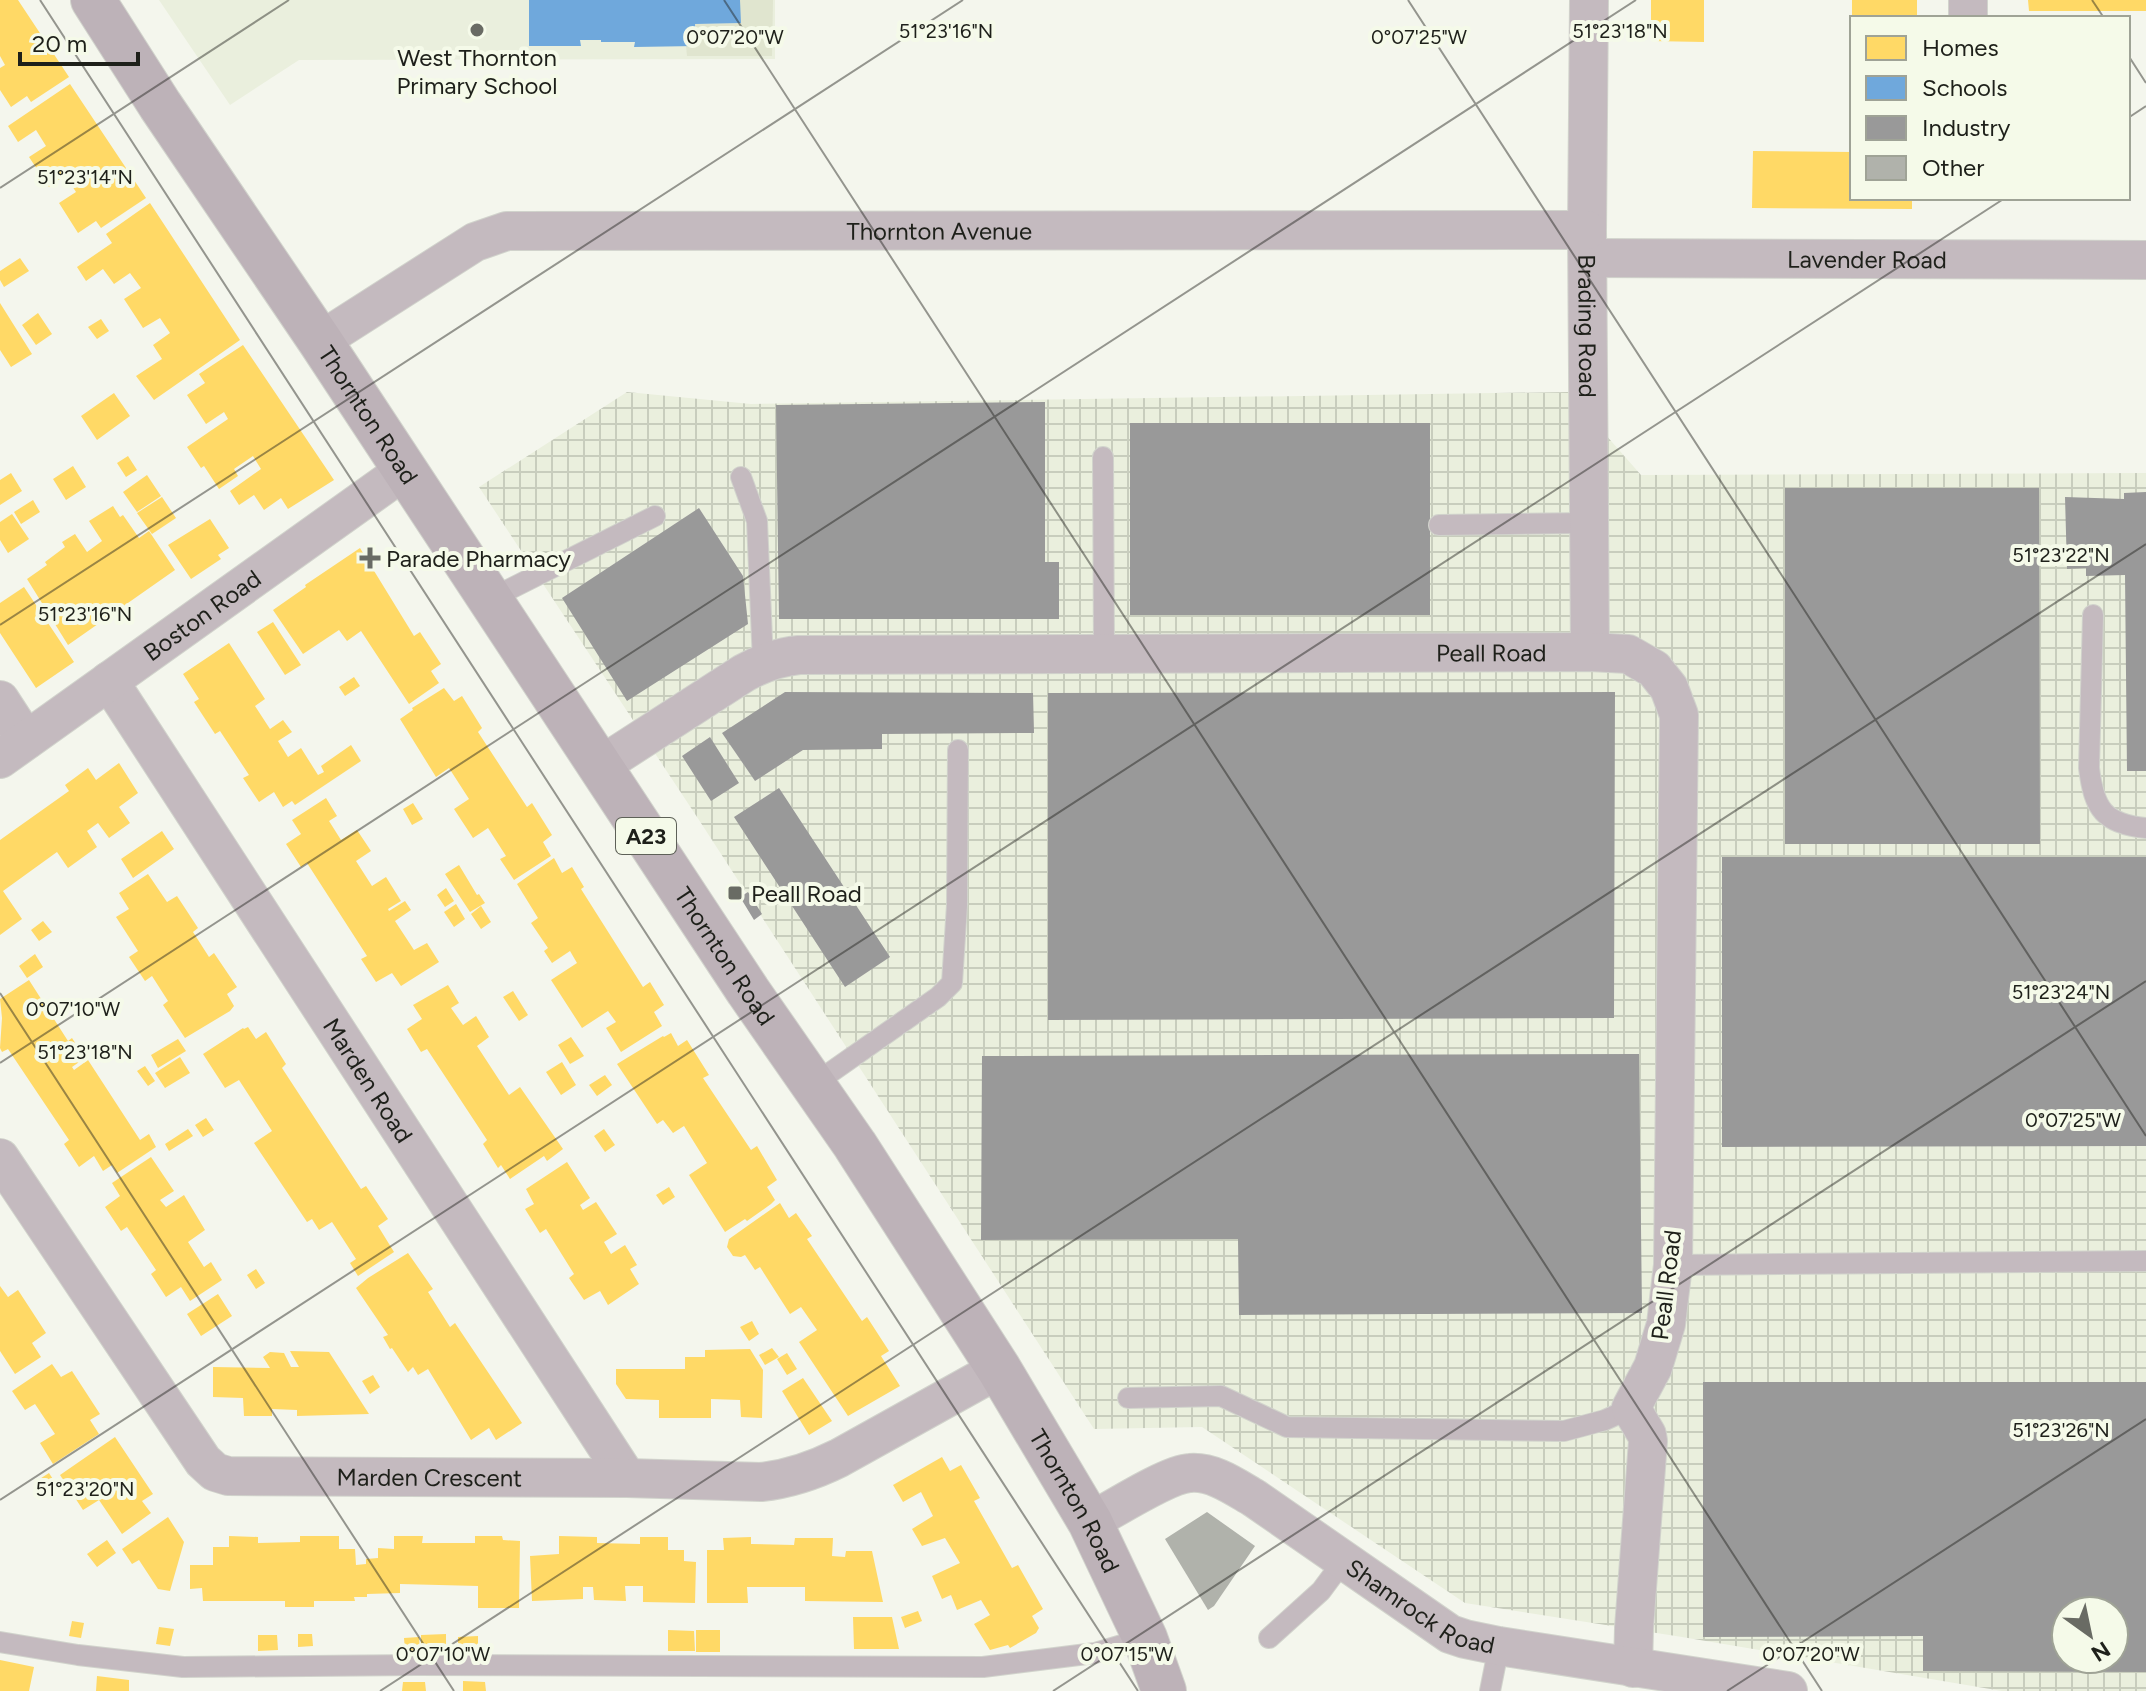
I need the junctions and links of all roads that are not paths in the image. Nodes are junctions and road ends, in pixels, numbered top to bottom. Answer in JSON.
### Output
{"nodes":[{"id":1,"x":93,"y":0,"type":"edge"},
{"id":2,"x":1589,"y":0,"type":"edge"},
{"id":3,"x":1588,"y":244,"type":"junction"},
{"id":4,"x":2146,"y":260,"type":"edge"},
{"id":5,"x":320,"y":341,"type":"junction"},
{"id":6,"x":1103,"y":457,"type":"dead end"},
{"id":7,"x":405,"y":470,"type":"junction"},
{"id":8,"x":741,"y":477,"type":"dead end"},
{"id":9,"x":655,"y":516,"type":"dead end"},
{"id":10,"x":1589,"y":523,"type":"junction"},
{"id":11,"x":1439,"y":525,"type":"dead end"},
{"id":12,"x":490,"y":599,"type":"junction"},
{"id":13,"x":2093,"y":615,"type":"dead end"},
{"id":14,"x":1590,"y":652,"type":"junction"},
{"id":15,"x":1104,"y":653,"type":"junction"},
{"id":16,"x":763,"y":663,"type":"junction"},
{"id":17,"x":109,"y":681,"type":"junction"},
{"id":18,"x":0,"y":700,"type":"edge"},
{"id":19,"x":13,"y":749,"type":"edge"},
{"id":20,"x":958,"y":750,"type":"dead end"},
{"id":21,"x":600,"y":766,"type":"junction"},
{"id":22,"x":2146,"y":828,"type":"edge"},
{"id":23,"x":814,"y":1084,"type":"junction"},
{"id":24,"x":0,"y":1158,"type":"edge"},
{"id":25,"x":2146,"y":1261,"type":"edge"},
{"id":26,"x":1673,"y":1265,"type":"junction"},
{"id":27,"x":999,"y":1369,"type":"junction"},
{"id":28,"x":1128,"y":1398,"type":"dead end"},
{"id":29,"x":1631,"y":1408,"type":"junction"},
{"id":30,"x":627,"y":1478,"type":"junction"},
{"id":31,"x":1090,"y":1522,"type":"junction"},
{"id":32,"x":1344,"y":1560,"type":"junction"},
{"id":33,"x":1145,"y":1638,"type":"junction"},
{"id":34,"x":1269,"y":1638,"type":"dead end"},
{"id":35,"x":0,"y":1642,"type":"edge"},
{"id":36,"x":1499,"y":1646,"type":"junction"},
{"id":37,"x":1633,"y":1668,"type":"junction"},
{"id":38,"x":1164,"y":1691,"type":"edge"},
{"id":39,"x":1490,"y":1691,"type":"edge"},
{"id":40,"x":1788,"y":1691,"type":"edge"}],
"edges":[{"from":1,"to":5,"type":"highway","name":"Thornton Road","number":"A23"},
{"from":2,"to":3,"type":"street","name":"Brading Road"},
{"from":3,"to":4,"type":"street","name":"Lavender Road"},
{"from":3,"to":5,"type":"street","name":"Thornton Avenue"},
{"from":3,"to":10,"type":"street","name":"Brading Road"},
{"from":5,"to":7,"type":"highway","name":"Thornton Road","number":"A23"},
{"from":6,"to":15,"type":"lane"},
{"from":7,"to":12,"type":"highway","name":"Thornton Road","number":"A23"},
{"from":7,"to":17,"type":"street","name":"Boston Road"},
{"from":8,"to":16,"type":"lane"},
{"from":9,"to":12,"type":"lane"},
{"from":10,"to":11,"type":"lane"},
{"from":10,"to":14,"type":"street","name":"Brading Road"},
{"from":12,"to":21,"type":"highway","name":"Thornton Road","number":"A23"},
{"from":13,"to":22,"type":"lane"},
{"from":14,"to":15,"type":"street","name":"Peall Road"},
{"from":14,"to":26,"type":"street","name":"Peall Road"},
{"from":15,"to":16,"type":"street","name":"Peall Road"},
{"from":16,"to":21,"type":"street","name":"Peall Road"},
{"from":17,"to":19,"type":"street","name":"Boston Road"},
{"from":17,"to":30,"type":"street","name":"Marden Road"},
{"from":18,"to":19,"type":"street"},
{"from":20,"to":23,"type":"lane"},
{"from":21,"to":23,"type":"highway","name":"Thornton Road","number":"A23"},
{"from":23,"to":27,"type":"highway","name":"Thornton Road","number":"A23"},
{"from":24,"to":30,"type":"street","name":"Marden Crescent"},
{"from":25,"to":26,"type":"lane"},
{"from":26,"to":29,"type":"street","name":"Peall Road"},
{"from":27,"to":30,"type":"street","name":"Marden Crescent"},
{"from":27,"to":31,"type":"highway","name":"Thornton Road","number":"A23"},
{"from":28,"to":29,"type":"lane"},
{"from":29,"to":37,"type":"street"},
{"from":31,"to":32,"type":"street","name":"Shamrock Road"},
{"from":31,"to":33,"type":"highway","name":"Thornton Road","number":"A23"},
{"from":32,"to":34,"type":"lane"},
{"from":32,"to":36,"type":"street","name":"Shamrock Road"},
{"from":33,"to":35,"type":"lane"},
{"from":33,"to":38,"type":"highway","name":"Thornton Road","number":"A23"},
{"from":36,"to":37,"type":"street","name":"Shamrock Road"},
{"from":36,"to":39,"type":"lane"},
{"from":37,"to":40,"type":"street","name":"Shamrock Road"}]}
